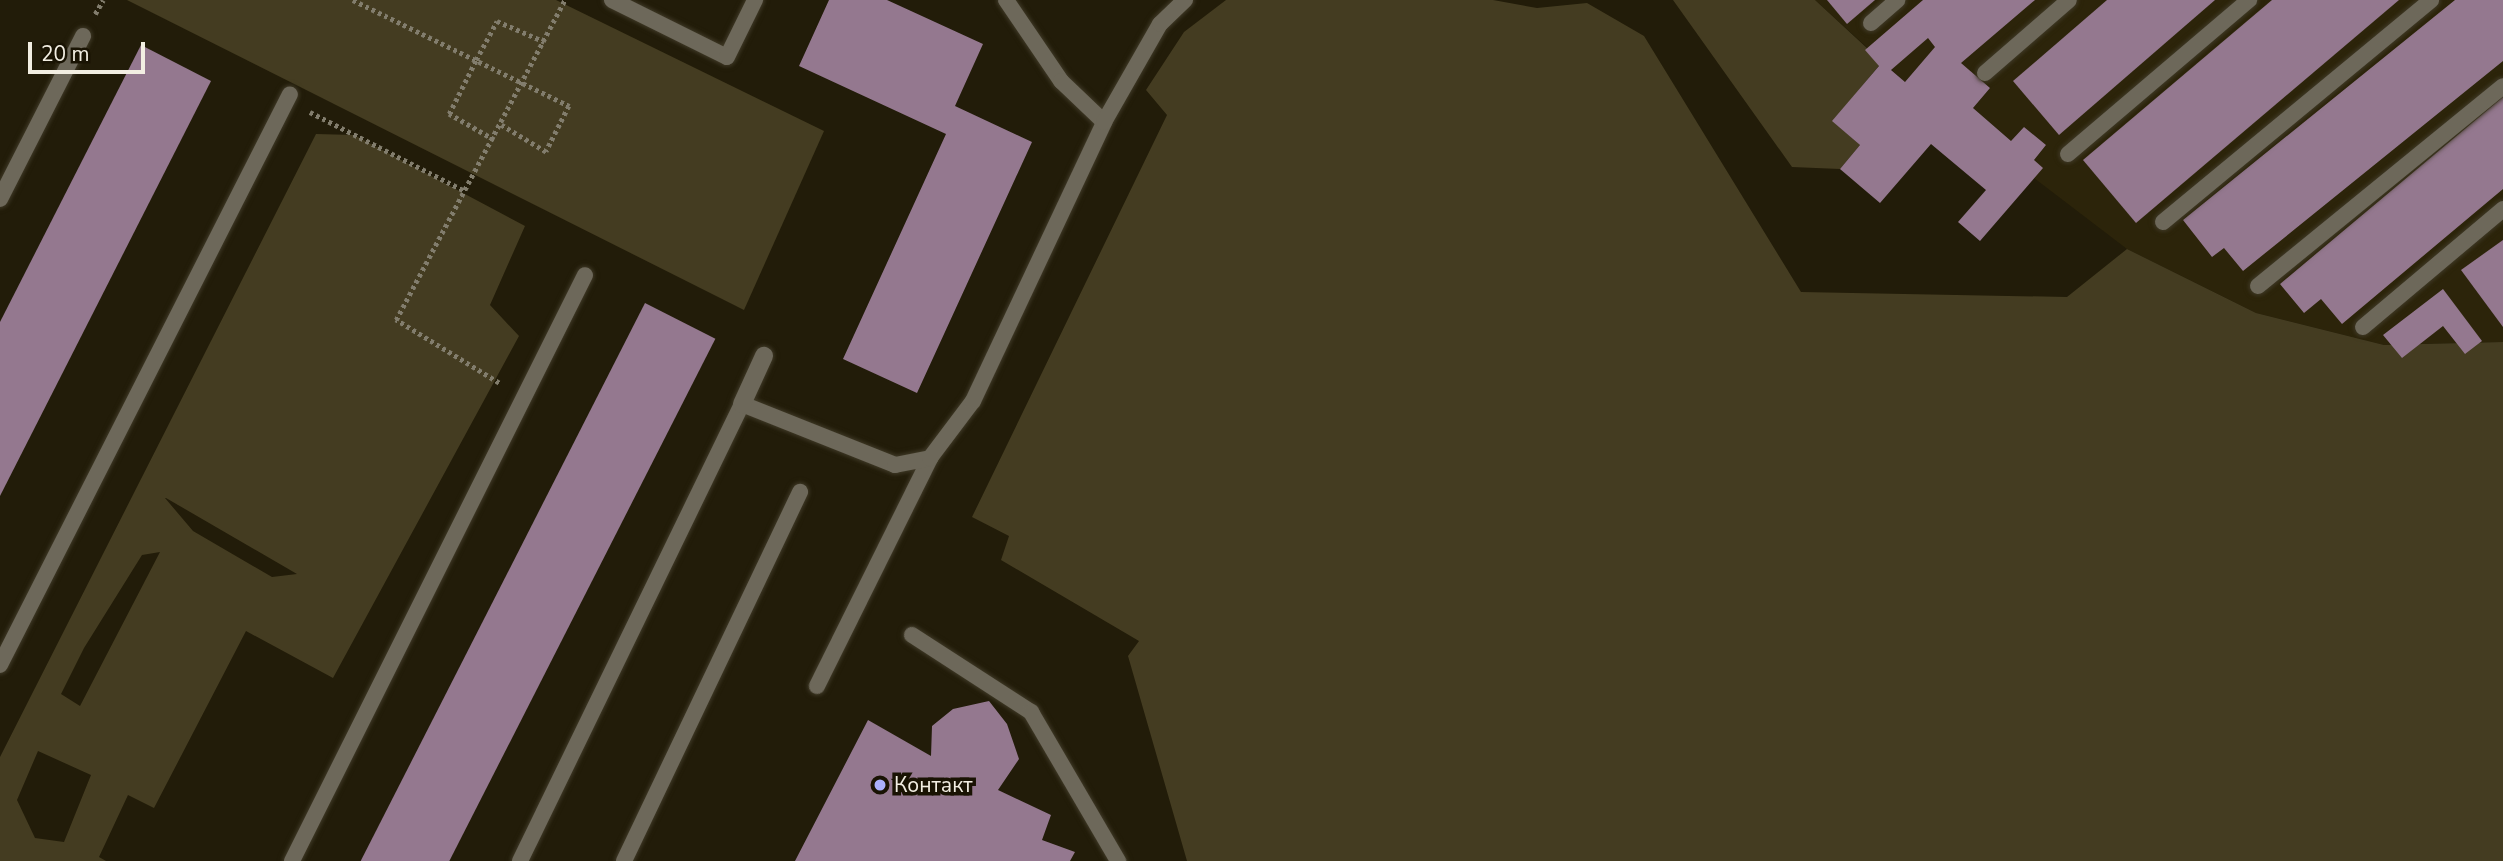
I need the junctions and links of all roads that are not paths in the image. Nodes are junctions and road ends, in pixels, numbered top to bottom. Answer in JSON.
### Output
{"nodes":[{"id":1,"x":612,"y":0,"type":"edge"},
{"id":2,"x":755,"y":0,"type":"edge"},
{"id":3,"x":1006,"y":0,"type":"edge"},
{"id":4,"x":1185,"y":0,"type":"edge"},
{"id":5,"x":1897,"y":0,"type":"edge"},
{"id":6,"x":2070,"y":0,"type":"edge"},
{"id":7,"x":2249,"y":0,"type":"edge"},
{"id":8,"x":2431,"y":0,"type":"edge"},
{"id":9,"x":1871,"y":23,"type":"dead end"},
{"id":10,"x":83,"y":36,"type":"dead end"},
{"id":11,"x":1985,"y":73,"type":"dead end"},
{"id":12,"x":2503,"y":86,"type":"edge"},
{"id":13,"x":289,"y":97,"type":"road end"},
{"id":14,"x":1104,"y":122,"type":"junction"},
{"id":15,"x":2068,"y":154,"type":"dead end"},
{"id":16,"x":0,"y":199,"type":"edge"},
{"id":17,"x":2503,"y":209,"type":"edge"},
{"id":18,"x":2163,"y":222,"type":"dead end"},
{"id":19,"x":585,"y":275,"type":"dead end"},
{"id":20,"x":2258,"y":286,"type":"dead end"},
{"id":21,"x":2363,"y":327,"type":"dead end"},
{"id":22,"x":764,"y":356,"type":"dead end"},
{"id":23,"x":742,"y":404,"type":"junction"},
{"id":24,"x":930,"y":458,"type":"junction"},
{"id":25,"x":800,"y":492,"type":"dead end"},
{"id":26,"x":912,"y":635,"type":"dead end"},
{"id":27,"x":0,"y":665,"type":"edge"},
{"id":28,"x":817,"y":686,"type":"dead end"},
{"id":29,"x":292,"y":861,"type":"edge"},
{"id":30,"x":520,"y":861,"type":"edge"},
{"id":31,"x":624,"y":861,"type":"edge"},
{"id":32,"x":1118,"y":861,"type":"edge"}],
"edges":[{"from":1,"to":2,"type":"lane"},
{"from":3,"to":14,"type":"lane"},
{"from":4,"to":14,"type":"lane"},
{"from":5,"to":9,"type":"lane"},
{"from":6,"to":11,"type":"lane"},
{"from":7,"to":15,"type":"lane"},
{"from":8,"to":18,"type":"lane"},
{"from":10,"to":16,"type":"lane"},
{"from":12,"to":20,"type":"lane"},
{"from":13,"to":27,"type":"lane"},
{"from":14,"to":24,"type":"lane"},
{"from":17,"to":21,"type":"lane"},
{"from":19,"to":29,"type":"lane"},
{"from":22,"to":23,"type":"street"},
{"from":23,"to":24,"type":"lane"},
{"from":23,"to":30,"type":"lane"},
{"from":24,"to":28,"type":"lane"},
{"from":25,"to":31,"type":"lane"},
{"from":26,"to":32,"type":"lane"}]}
